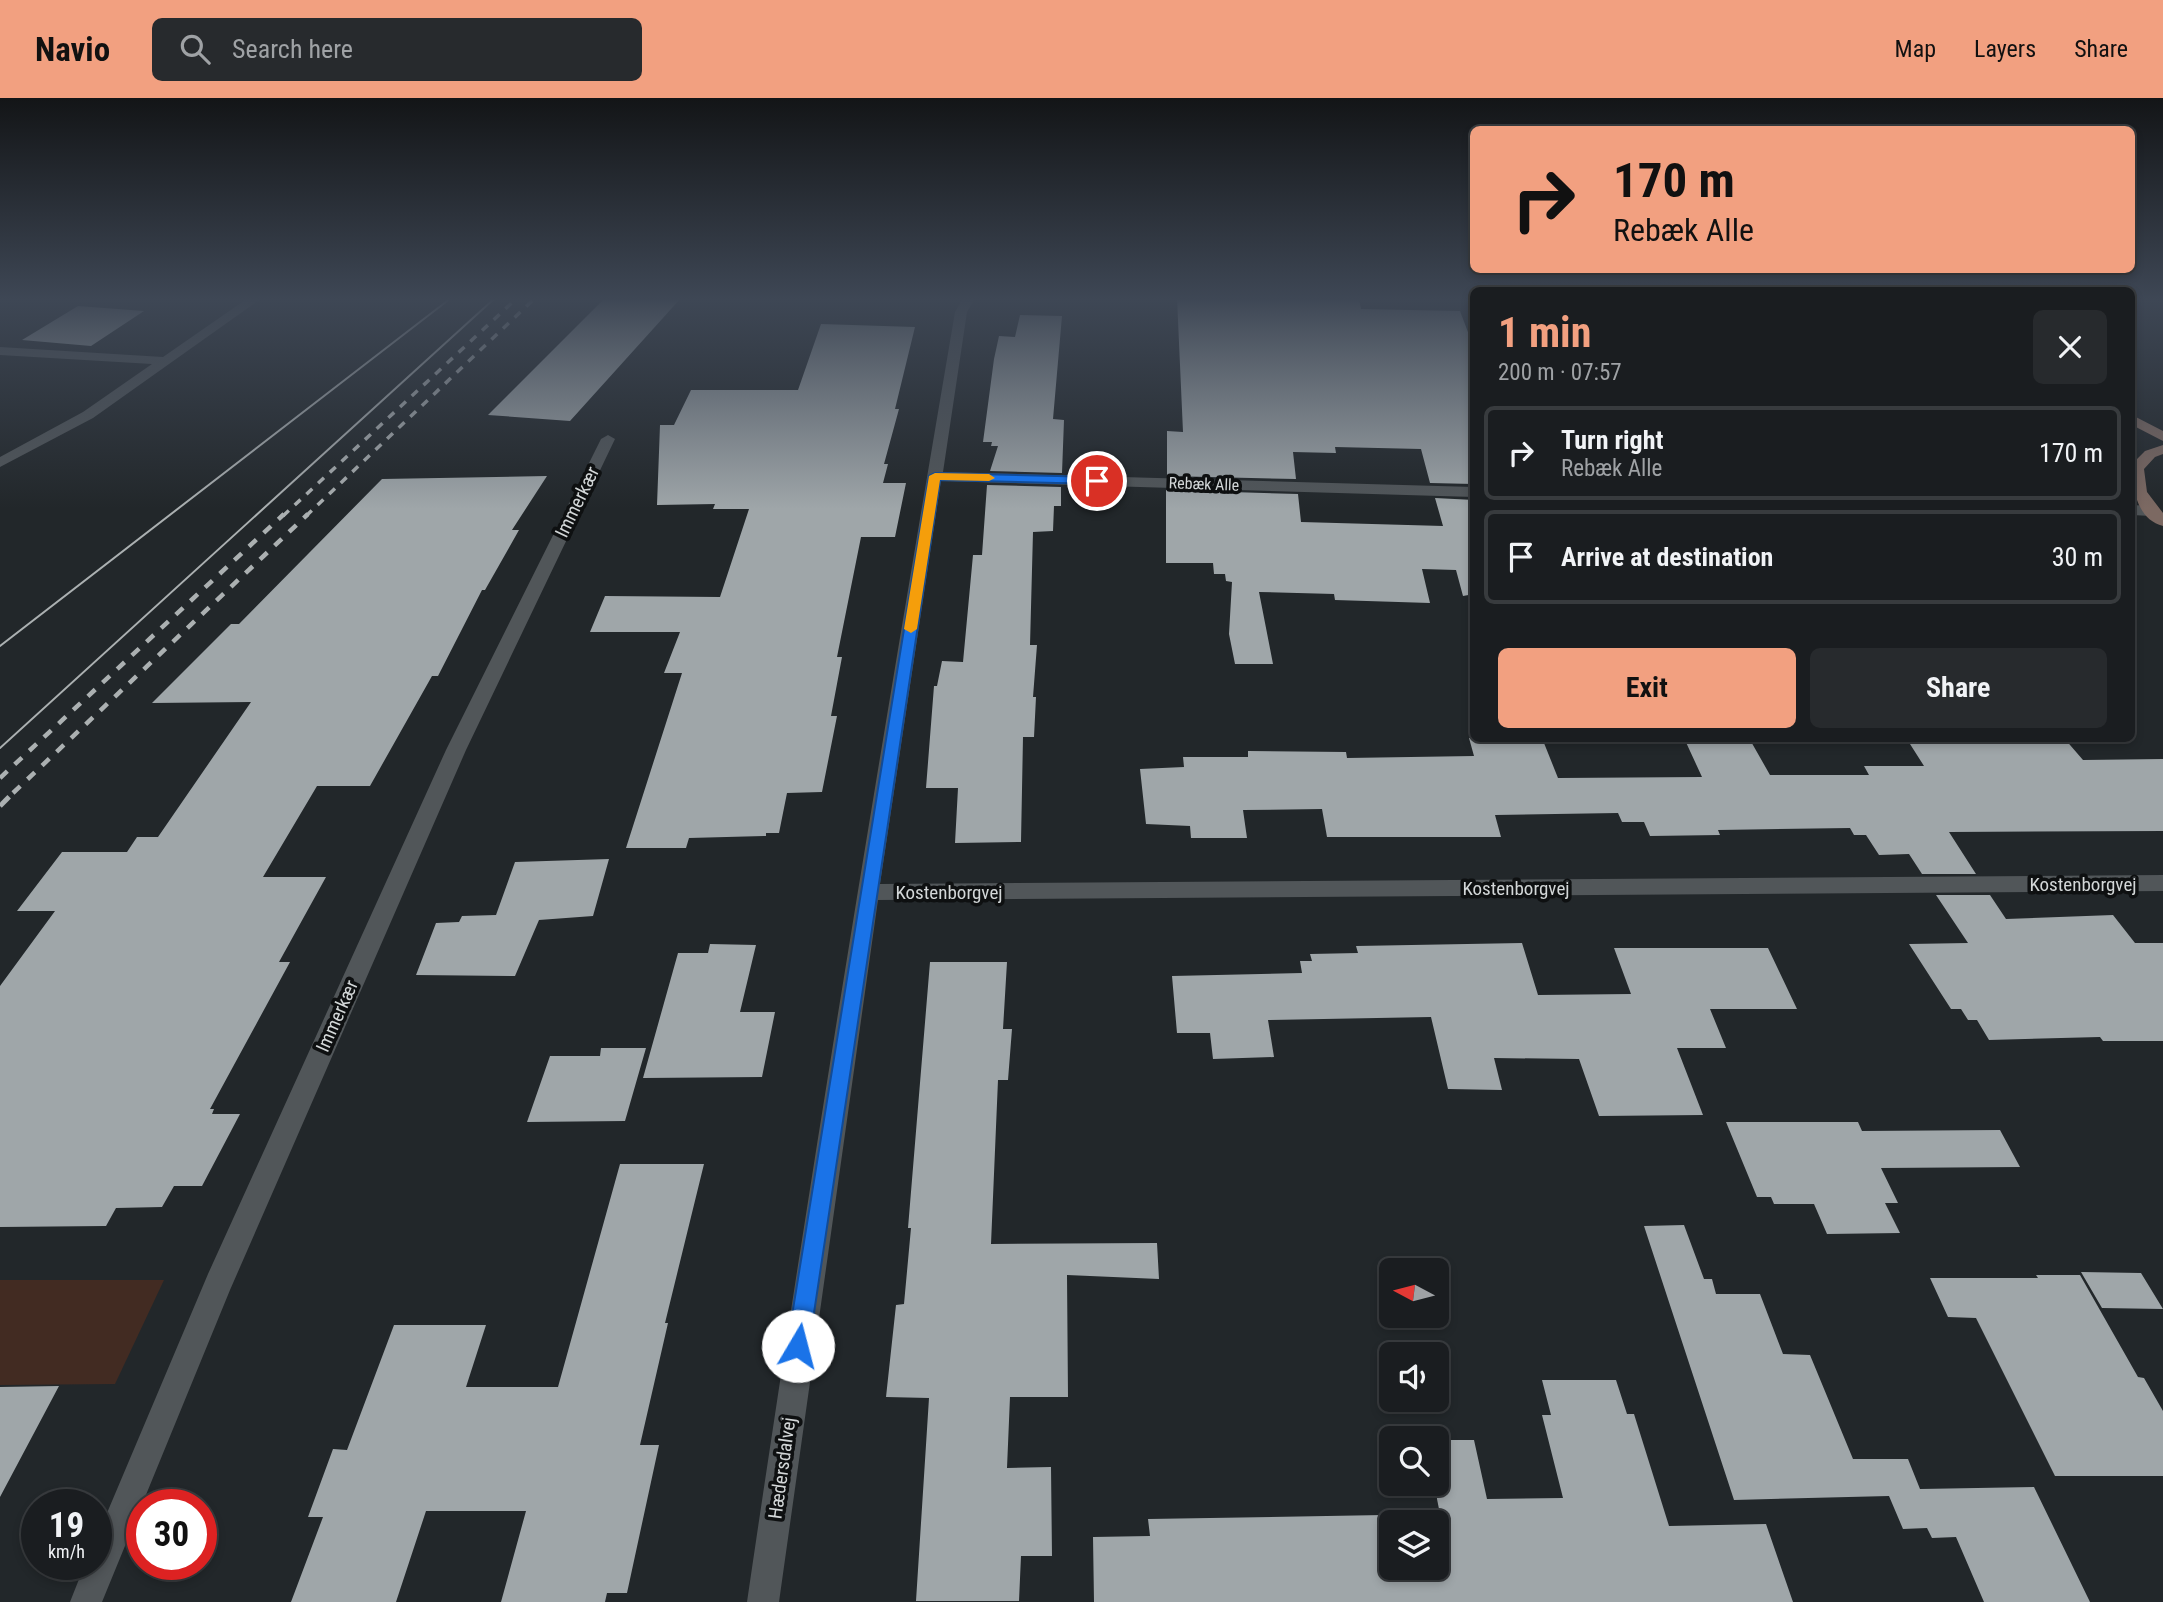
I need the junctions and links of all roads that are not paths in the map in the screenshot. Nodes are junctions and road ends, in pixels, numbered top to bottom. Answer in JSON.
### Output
{"nodes":[{"id":1,"x":156,"y":368,"type":"edge"},
{"id":2,"x":952,"y":368,"type":"edge"},
{"id":3,"x":2135,"y":421,"type":"edge"},
{"id":4,"x":2163,"y":437,"type":"edge"},
{"id":5,"x":608,"y":439,"type":"dead end"},
{"id":6,"x":2163,"y":449,"type":"edge"},
{"id":7,"x":0,"y":463,"type":"edge"},
{"id":8,"x":935,"y":476,"type":"junction"},
{"id":9,"x":1470,"y":492,"type":"edge"},
{"id":10,"x":2135,"y":511,"type":"edge"},
{"id":11,"x":2157,"y":516,"type":"edge"},
{"id":12,"x":2163,"y":883,"type":"edge"},
{"id":13,"x":869,"y":892,"type":"junction"},
{"id":14,"x":86,"y":1602,"type":"edge"},
{"id":15,"x":764,"y":1602,"type":"edge"}],
"edges":[{"from":1,"to":7,"type":"street"},
{"from":2,"to":8,"type":"street","name":"Hædersdalvej"},
{"from":3,"to":4,"type":"street"},
{"from":5,"to":14,"type":"street","name":"Immerkær"},
{"from":6,"to":11,"type":"street"},
{"from":8,"to":9,"type":"street","name":"Rebæk Alle"},
{"from":8,"to":13,"type":"street","name":"Hædersdalvej"},
{"from":10,"to":11,"type":"street"},
{"from":12,"to":13,"type":"street","name":"Kostenborgvej"},
{"from":13,"to":15,"type":"street","name":"Hædersdalvej"}]}
